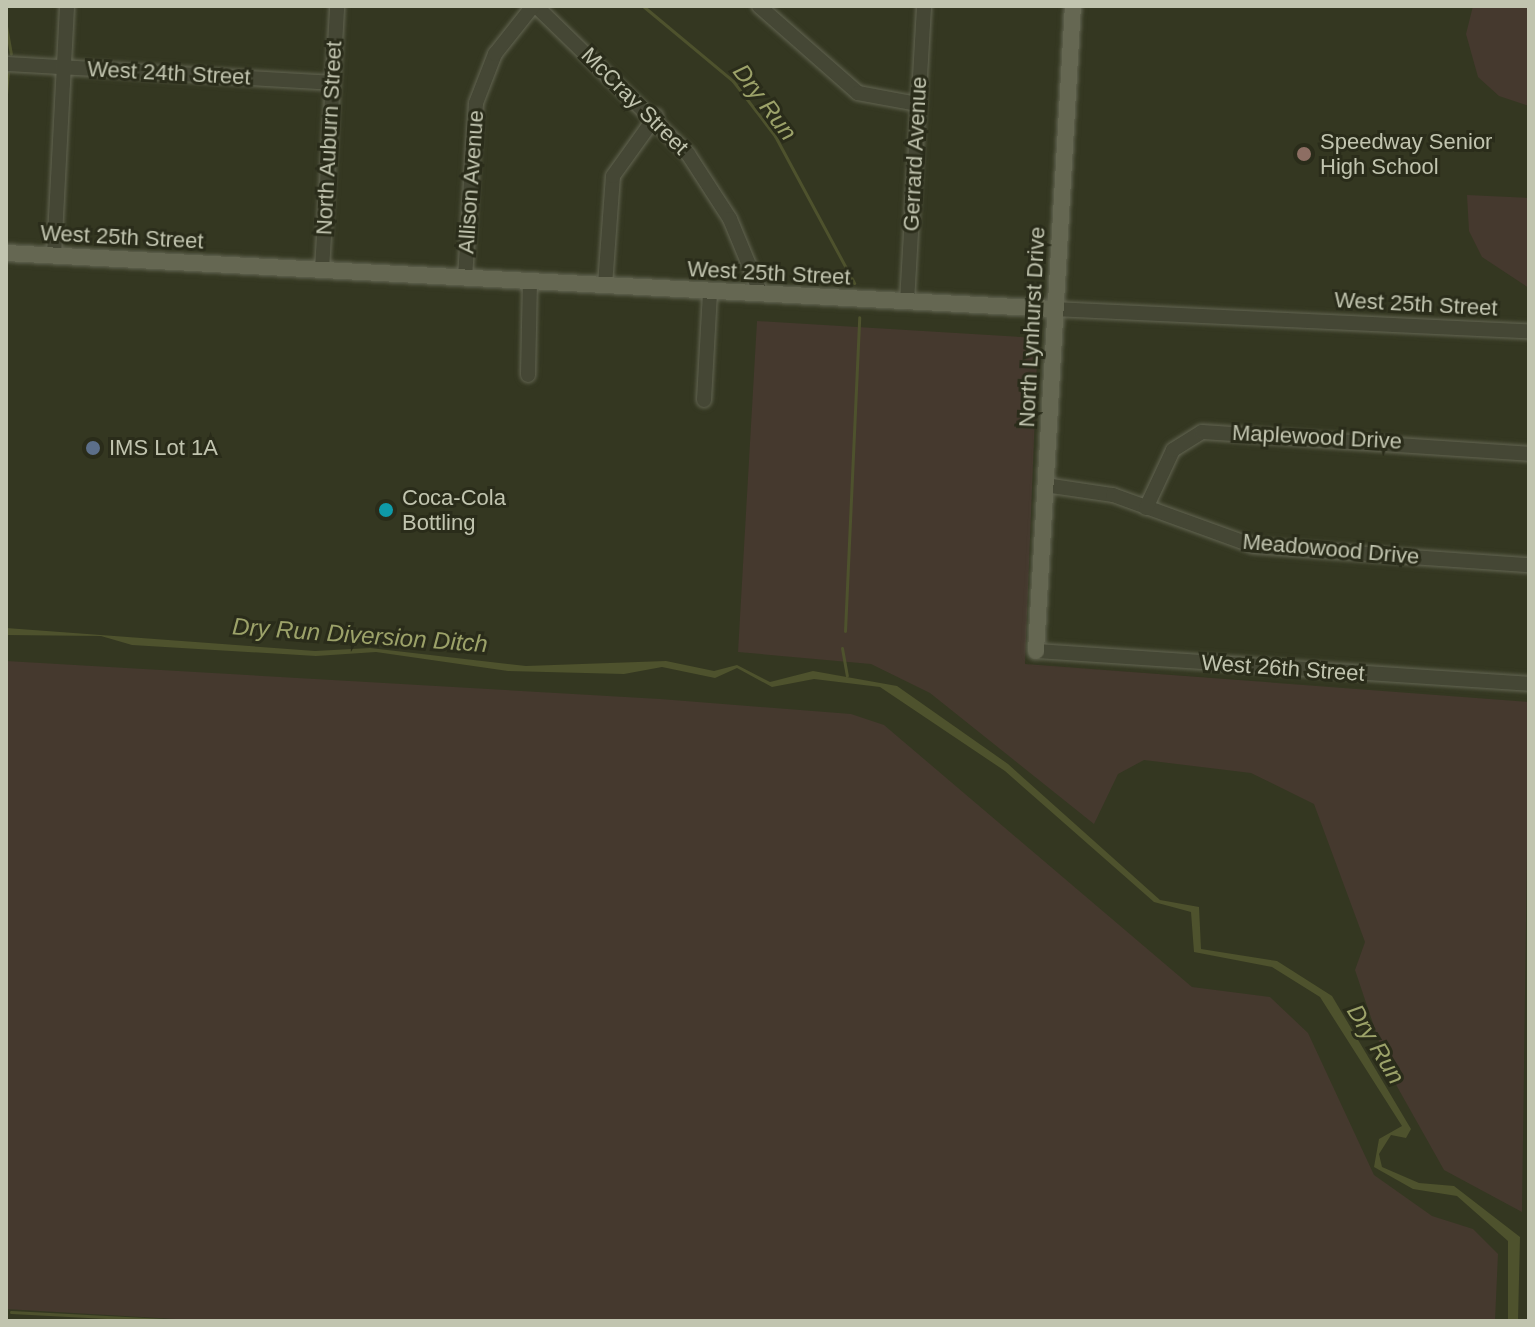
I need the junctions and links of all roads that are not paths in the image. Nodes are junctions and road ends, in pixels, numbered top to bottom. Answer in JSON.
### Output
{"nodes":[{"id":1,"x":67,"y":6,"type":"edge"},
{"id":2,"x":337,"y":6,"type":"edge"},
{"id":3,"x":534,"y":6,"type":"edge"},
{"id":4,"x":759,"y":6,"type":"edge"},
{"id":5,"x":924,"y":6,"type":"edge"},
{"id":6,"x":1073,"y":6,"type":"edge"},
{"id":7,"x":6,"y":64,"type":"edge"},
{"id":8,"x":65,"y":67,"type":"junction"},
{"id":9,"x":332,"y":83,"type":"junction"},
{"id":10,"x":918,"y":104,"type":"junction"},
{"id":11,"x":656,"y":116,"type":"junction"},
{"id":12,"x":6,"y":253,"type":"edge"},
{"id":13,"x":54,"y":255,"type":"junction"},
{"id":14,"x":322,"y":270,"type":"junction"},
{"id":15,"x":465,"y":278,"type":"junction"},
{"id":16,"x":530,"y":281,"type":"junction"},
{"id":17,"x":605,"y":285,"type":"junction"},
{"id":18,"x":710,"y":291,"type":"junction"},
{"id":19,"x":761,"y":294,"type":"junction"},
{"id":20,"x":907,"y":302,"type":"junction"},
{"id":21,"x":1055,"y":309,"type":"junction"},
{"id":22,"x":1529,"y":331,"type":"edge"},
{"id":23,"x":528,"y":375,"type":"dead end"},
{"id":24,"x":704,"y":400,"type":"dead end"},
{"id":25,"x":1529,"y":454,"type":"edge"},
{"id":26,"x":1045,"y":485,"type":"junction"},
{"id":27,"x":1146,"y":508,"type":"junction"},
{"id":28,"x":1529,"y":565,"type":"edge"},
{"id":29,"x":1036,"y":651,"type":"joint"},
{"id":30,"x":1529,"y":684,"type":"edge"}],
"edges":[{"from":1,"to":8,"type":"street"},
{"from":2,"to":9,"type":"street","name":"North Auburn Street"},
{"from":3,"to":11,"type":"street","name":"McCray Street"},
{"from":3,"to":15,"type":"street","name":"Allison Avenue"},
{"from":4,"to":10,"type":"street"},
{"from":5,"to":10,"type":"street","name":"Gerrard Avenue"},
{"from":6,"to":21,"type":"main road","name":"North Lynhurst Drive"},
{"from":7,"to":8,"type":"street","name":"West 24th Street"},
{"from":8,"to":9,"type":"street","name":"West 24th Street"},
{"from":8,"to":13,"type":"street"},
{"from":9,"to":14,"type":"street","name":"North Auburn Street"},
{"from":10,"to":20,"type":"street","name":"Gerrard Avenue"},
{"from":11,"to":17,"type":"street"},
{"from":11,"to":19,"type":"street","name":"McCray Street"},
{"from":12,"to":13,"type":"main road","name":"West 25th Street"},
{"from":13,"to":14,"type":"main road","name":"West 25th Street"},
{"from":14,"to":15,"type":"main road","name":"West 25th Street"},
{"from":15,"to":16,"type":"main road","name":"West 25th Street"},
{"from":16,"to":17,"type":"main road","name":"West 25th Street"},
{"from":16,"to":23,"type":"street"},
{"from":17,"to":18,"type":"main road","name":"West 25th Street"},
{"from":18,"to":19,"type":"main road","name":"West 25th Street"},
{"from":18,"to":24,"type":"street"},
{"from":19,"to":20,"type":"main road","name":"West 25th Street"},
{"from":20,"to":21,"type":"main road","name":"West 25th Street"},
{"from":21,"to":22,"type":"street","name":"West 25th Street"},
{"from":21,"to":26,"type":"main road","name":"North Lynhurst Drive"},
{"from":25,"to":27,"type":"street","name":"Maplewood Drive"},
{"from":26,"to":27,"type":"street","name":"Meadowood Drive"},
{"from":26,"to":29,"type":"main road","name":"North Lynhurst Drive"},
{"from":27,"to":28,"type":"street","name":"Meadowood Drive"},
{"from":29,"to":30,"type":"street","name":"West 26th Street"}]}
